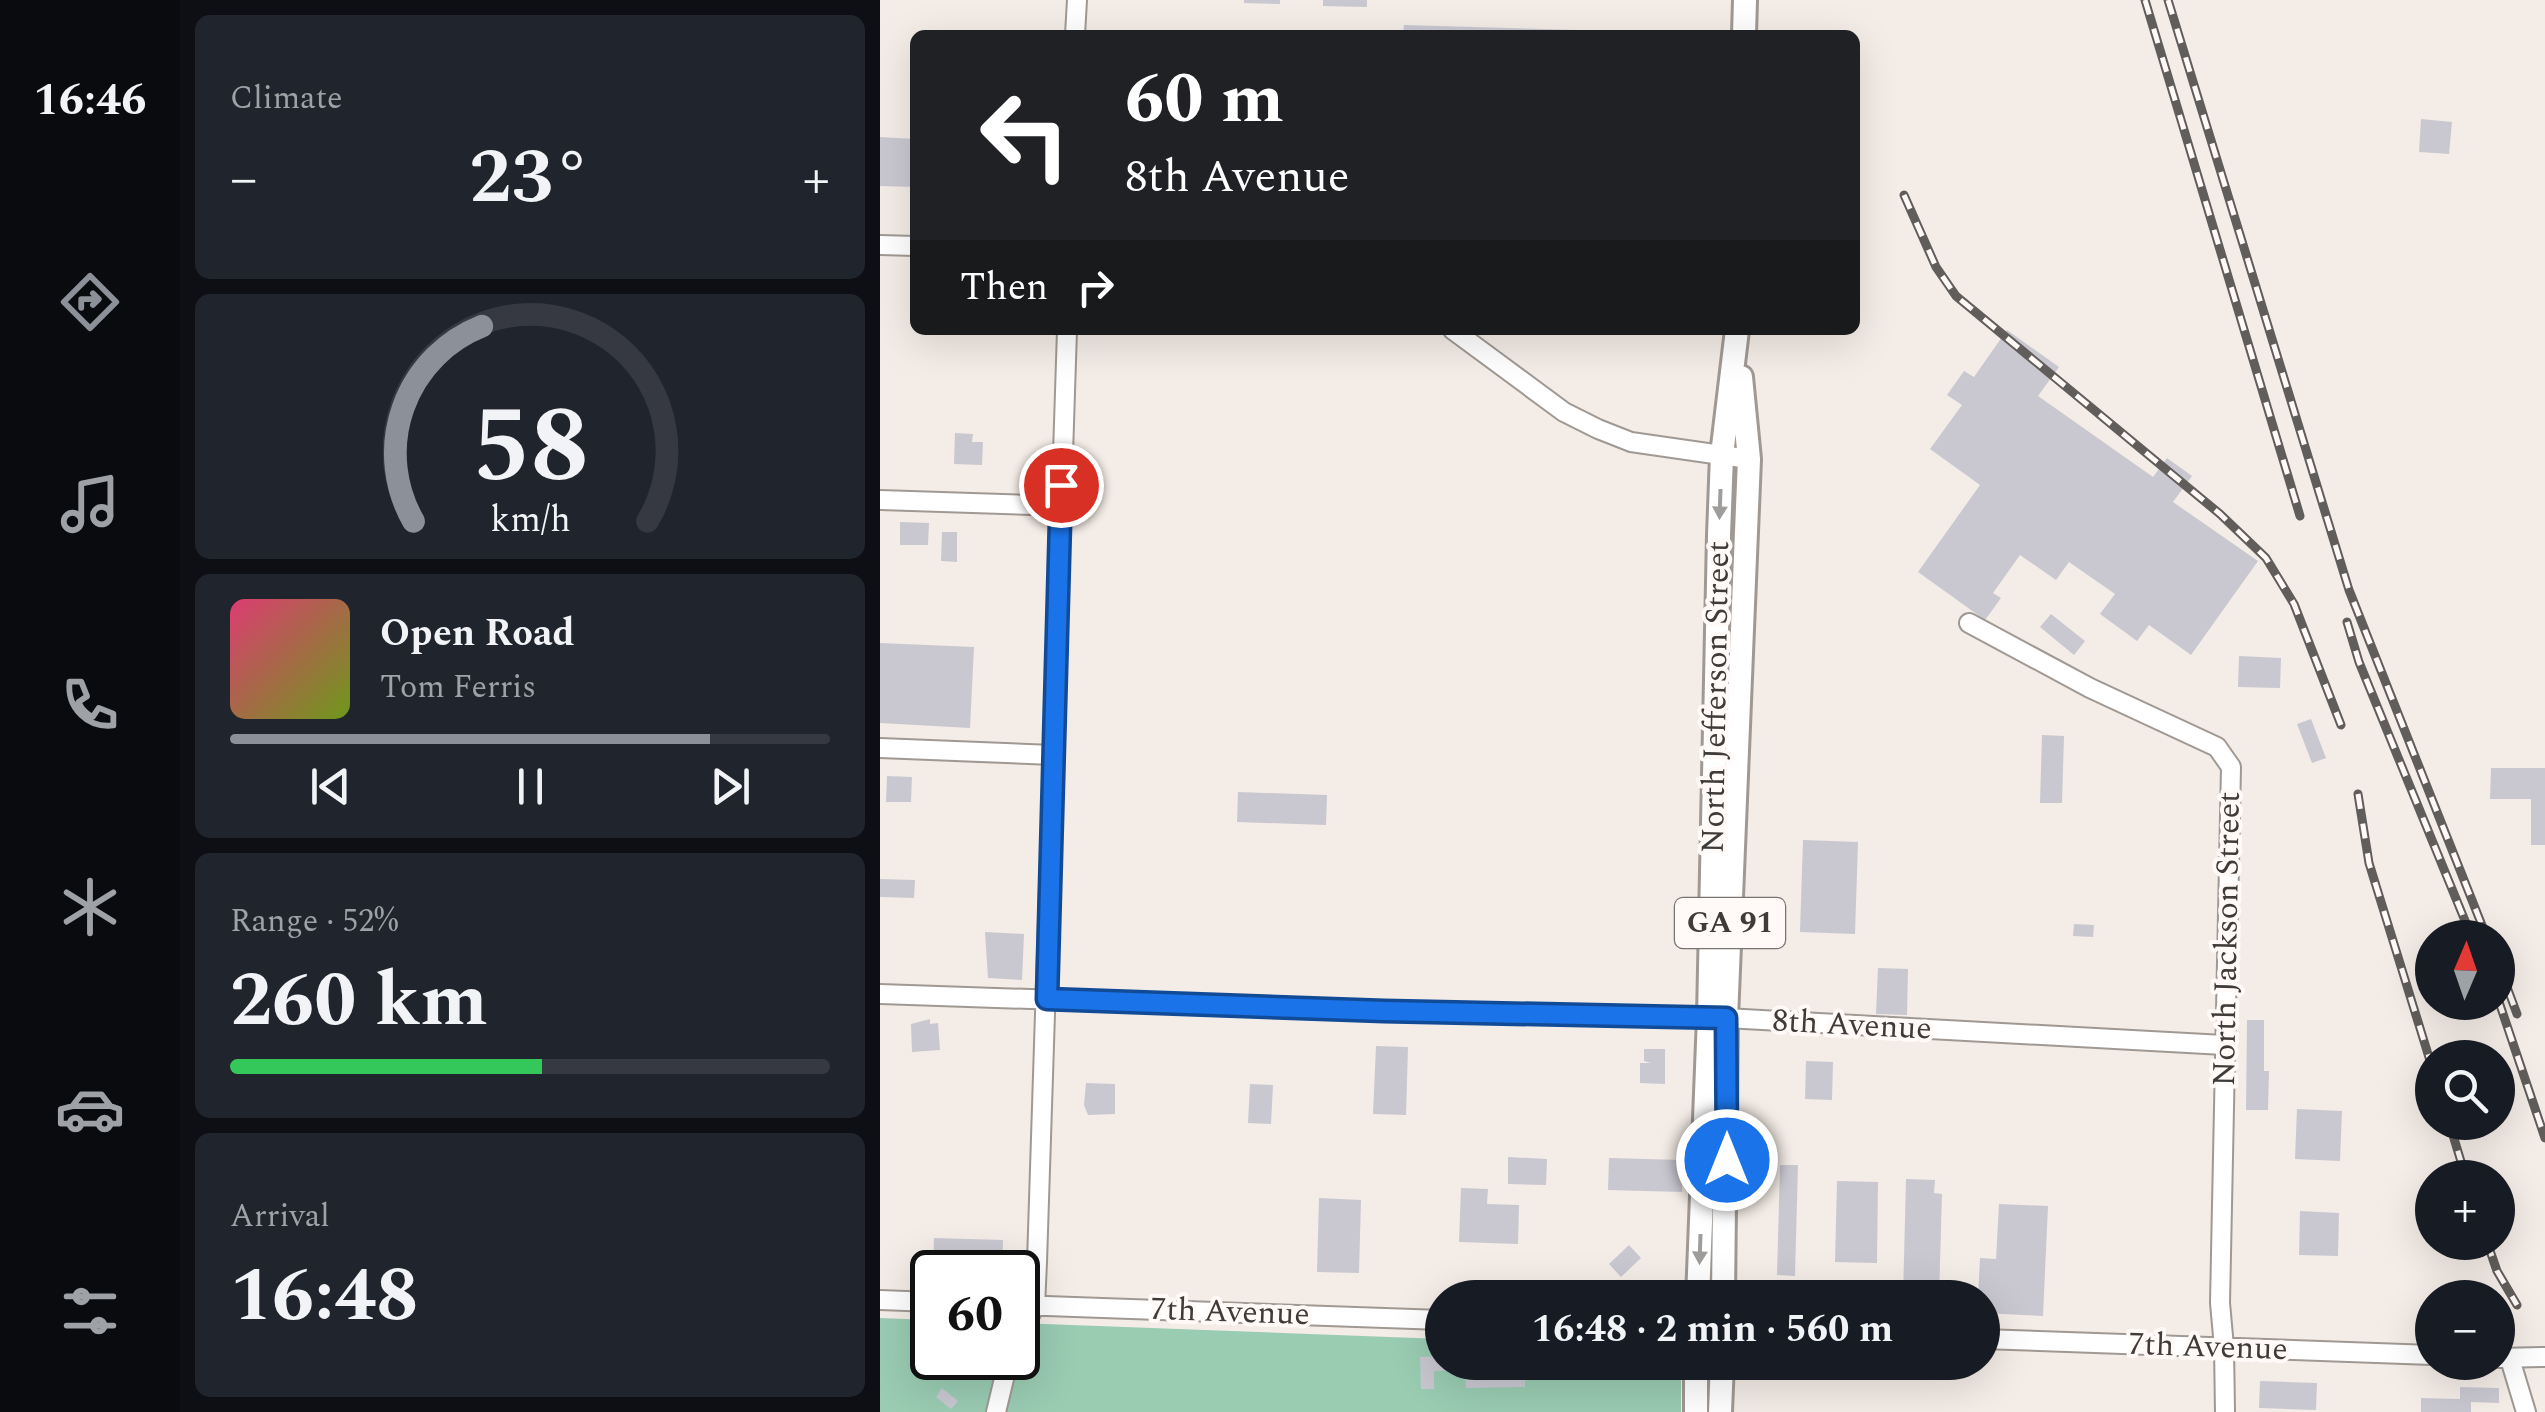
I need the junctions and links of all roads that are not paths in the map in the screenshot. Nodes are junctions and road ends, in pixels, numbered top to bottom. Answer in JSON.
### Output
{"nodes":[{"id":1,"x":1077,"y":0,"type":"edge"},
{"id":2,"x":1745,"y":0,"type":"edge"},
{"id":3,"x":1076,"y":30,"type":"edge"},
{"id":4,"x":1744,"y":30,"type":"edge"},
{"id":5,"x":880,"y":244,"type":"edge"},
{"id":6,"x":910,"y":246,"type":"edge"},
{"id":7,"x":1067,"y":335,"type":"edge"},
{"id":8,"x":1461,"y":335,"type":"edge"},
{"id":9,"x":1737,"y":335,"type":"edge"},
{"id":10,"x":1737,"y":335,"type":"edge"},
{"id":11,"x":1722,"y":456,"type":"junction"},
{"id":12,"x":1749,"y":459,"type":"junction"},
{"id":13,"x":880,"y":500,"type":"edge"},
{"id":14,"x":1061,"y":506,"type":"junction"},
{"id":15,"x":1968,"y":623,"type":"dead end"},
{"id":16,"x":880,"y":748,"type":"edge"},
{"id":17,"x":1052,"y":755,"type":"junction"},
{"id":18,"x":880,"y":994,"type":"edge"},
{"id":19,"x":1047,"y":999,"type":"junction"},
{"id":20,"x":1717,"y":1018,"type":"junction"},
{"id":21,"x":2224,"y":1045,"type":"junction"},
{"id":22,"x":1030,"y":1250,"type":"edge"},
{"id":23,"x":1699,"y":1280,"type":"edge"},
{"id":24,"x":1724,"y":1280,"type":"edge"},
{"id":25,"x":880,"y":1300,"type":"edge"},
{"id":26,"x":910,"y":1301,"type":"edge"},
{"id":27,"x":1040,"y":1306,"type":"edge"},
{"id":28,"x":1425,"y":1319,"type":"edge"},
{"id":29,"x":2000,"y":1340,"type":"edge"},
{"id":30,"x":2224,"y":1346,"type":"junction"},
{"id":31,"x":2415,"y":1354,"type":"edge"},
{"id":32,"x":2545,"y":1357,"type":"edge"},
{"id":33,"x":2515,"y":1358,"type":"edge"},
{"id":34,"x":1004,"y":1380,"type":"edge"},
{"id":35,"x":1696,"y":1380,"type":"edge"},
{"id":36,"x":1721,"y":1380,"type":"edge"},
{"id":37,"x":2513,"y":1380,"type":"edge"},
{"id":38,"x":996,"y":1412,"type":"edge"},
{"id":39,"x":1696,"y":1412,"type":"edge"},
{"id":40,"x":1720,"y":1412,"type":"edge"},
{"id":41,"x":2225,"y":1412,"type":"edge"},
{"id":42,"x":2526,"y":1412,"type":"edge"}],
"edges":[{"from":1,"to":3,"type":"street"},
{"from":2,"to":4,"type":"main road"},
{"from":5,"to":6,"type":"street"},
{"from":7,"to":14,"type":"street"},
{"from":8,"to":11,"type":"street"},
{"from":9,"to":11,"type":"main road","name":"North Jefferson Street","number":"GA 91"},
{"from":10,"to":12,"type":"main road","name":"North Jefferson Street","number":"GA 91"},
{"from":11,"to":12,"type":"street"},
{"from":11,"to":20,"type":"main road","name":"North Jefferson Street","number":"GA 91","one_way":true},
{"from":12,"to":20,"type":"main road","name":"North Jefferson Street","number":"GA 91"},
{"from":13,"to":14,"type":"street"},
{"from":14,"to":17,"type":"street"},
{"from":15,"to":21,"type":"street","name":"North Jackson Street"},
{"from":16,"to":17,"type":"street"},
{"from":17,"to":19,"type":"street"},
{"from":18,"to":19,"type":"street","name":"8th Avenue"},
{"from":19,"to":20,"type":"street","name":"8th Avenue"},
{"from":19,"to":22,"type":"street"},
{"from":20,"to":21,"type":"street","name":"8th Avenue"},
{"from":20,"to":23,"type":"main road","name":"North Jefferson Street","number":"GA 91","one_way":true},
{"from":20,"to":24,"type":"main road","name":"North Jefferson Street","number":"GA 91"},
{"from":21,"to":30,"type":"street","name":"North Jackson Street"},
{"from":25,"to":26,"type":"street"},
{"from":27,"to":28,"type":"street","name":"7th Avenue"},
{"from":29,"to":30,"type":"street","name":"7th Avenue"},
{"from":30,"to":31,"type":"street","name":"7th Avenue"},
{"from":30,"to":41,"type":"street","name":"North Jackson Street"},
{"from":32,"to":33,"type":"street"},
{"from":34,"to":38,"type":"street"},
{"from":35,"to":39,"type":"main road"},
{"from":36,"to":40,"type":"main road"},
{"from":37,"to":42,"type":"street"}]}
